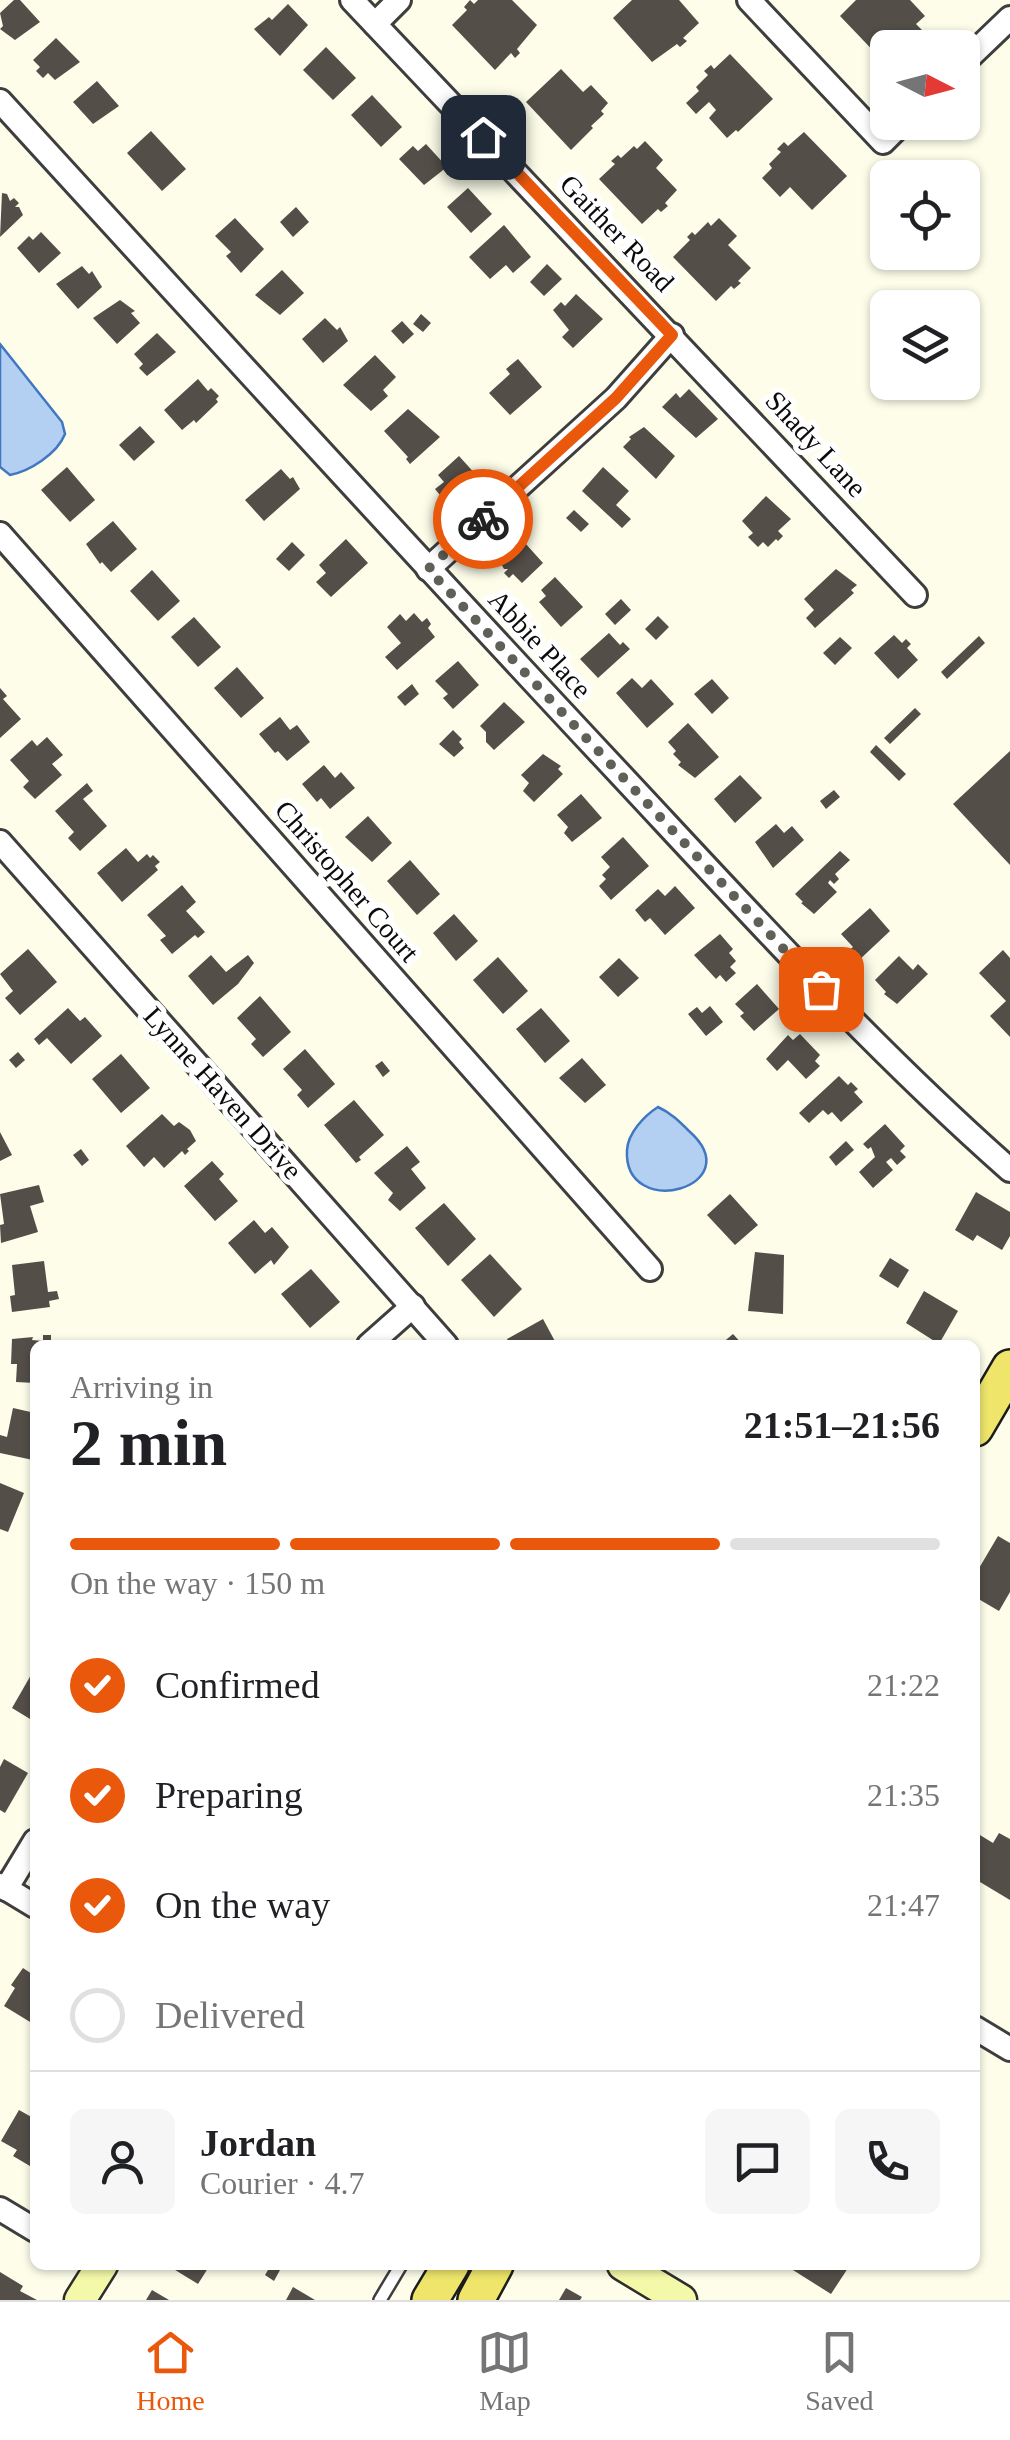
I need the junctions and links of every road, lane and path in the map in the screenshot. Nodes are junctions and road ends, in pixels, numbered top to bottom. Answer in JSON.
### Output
{"nodes":[{"id":1,"x":352,"y":0,"type":"edge"},
{"id":2,"x":399,"y":0,"type":"edge"},
{"id":3,"x":749,"y":0,"type":"edge"},
{"id":4,"x":1010,"y":18,"type":"edge"},
{"id":5,"x":375,"y":24,"type":"junction"},
{"id":6,"x":980,"y":47,"type":"edge"},
{"id":7,"x":0,"y":101,"type":"edge"},
{"id":8,"x":870,"y":129,"type":"edge"},
{"id":9,"x":672,"y":335,"type":"junction"},
{"id":10,"x":0,"y":534,"type":"edge"},
{"id":11,"x":428,"y":569,"type":"junction"},
{"id":12,"x":915,"y":594,"type":"dead end"},
{"id":13,"x":0,"y":842,"type":"edge"},
{"id":14,"x":1010,"y":1170,"type":"edge"},
{"id":15,"x":650,"y":1268,"type":"dead end"},
{"id":16,"x":413,"y":1306,"type":"junction"},
{"id":17,"x":376,"y":1340,"type":"edge"},
{"id":18,"x":442,"y":1340,"type":"edge"},
{"id":19,"x":1010,"y":1368,"type":"edge"},
{"id":20,"x":980,"y":1419,"type":"edge"},
{"id":21,"x":30,"y":1848,"type":"edge"},
{"id":22,"x":3,"y":1887,"type":"edge"},
{"id":23,"x":30,"y":1903,"type":"edge"},
{"id":24,"x":980,"y":2031,"type":"edge"},
{"id":25,"x":1010,"y":2049,"type":"edge"},
{"id":26,"x":0,"y":2209,"type":"edge"},
{"id":27,"x":30,"y":2227,"type":"edge"},
{"id":28,"x":96,"y":2270,"type":"edge"},
{"id":29,"x":398,"y":2270,"type":"edge"},
{"id":30,"x":448,"y":2270,"type":"edge"},
{"id":31,"x":492,"y":2270,"type":"edge"},
{"id":32,"x":631,"y":2270,"type":"edge"},
{"id":33,"x":671,"y":2297,"type":"edge"},
{"id":34,"x":80,"y":2300,"type":"edge"},
{"id":35,"x":380,"y":2300,"type":"edge"},
{"id":36,"x":430,"y":2300,"type":"edge"},
{"id":37,"x":476,"y":2300,"type":"edge"}],
"edges":[{"from":1,"to":5,"type":"street","name":"Gaither Road"},
{"from":2,"to":5,"type":"street"},
{"from":3,"to":8,"type":"street"},
{"from":4,"to":6,"type":"street"},
{"from":5,"to":9,"type":"street","name":"Gaither Road"},
{"from":7,"to":11,"type":"street","name":"Abbie Place"},
{"from":9,"to":11,"type":"street"},
{"from":9,"to":12,"type":"street","name":"Shady Lane"},
{"from":10,"to":15,"type":"street","name":"Christopher Court"},
{"from":11,"to":14,"type":"street","name":"Abbie Place"},
{"from":13,"to":16,"type":"street","name":"Lynne Haven Drive"},
{"from":16,"to":17,"type":"street"},
{"from":16,"to":18,"type":"street","name":"Lynne Haven Drive"},
{"from":19,"to":20,"type":"main road"},
{"from":21,"to":22,"type":"street"},
{"from":22,"to":23,"type":"street"},
{"from":24,"to":25,"type":"street"},
{"from":26,"to":27,"type":"street"},
{"from":28,"to":34,"type":"main road"},
{"from":29,"to":35,"type":"lane"},
{"from":30,"to":36,"type":"main road"},
{"from":31,"to":37,"type":"main road"},
{"from":32,"to":33,"type":"main road"}]}
